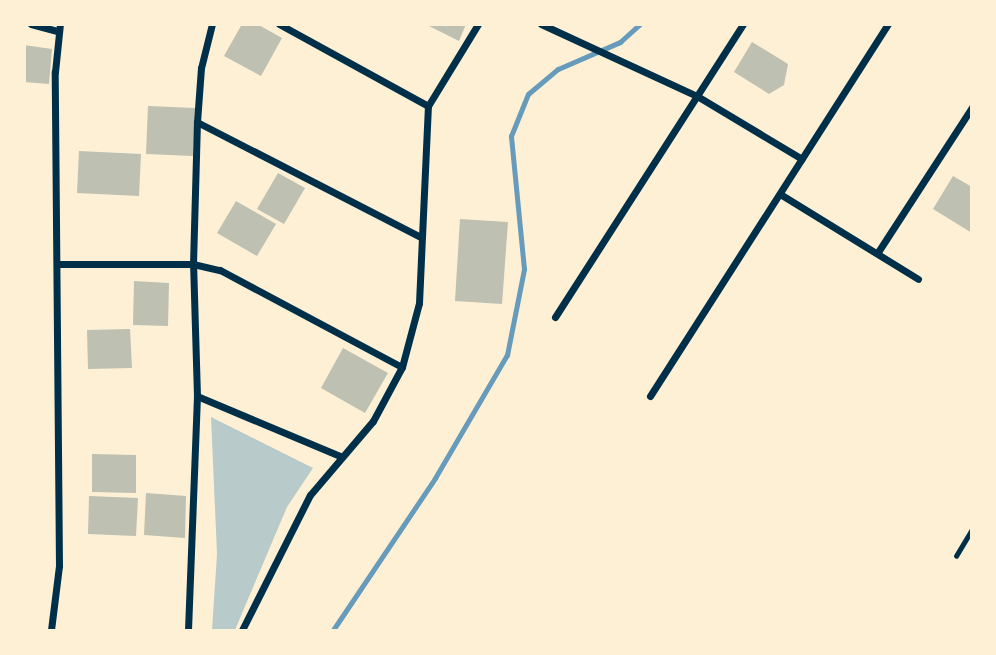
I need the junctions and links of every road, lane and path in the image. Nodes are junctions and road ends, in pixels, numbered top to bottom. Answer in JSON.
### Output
{"nodes":[{"id":1,"x":31,"y":24,"type":"edge"},
{"id":2,"x":212,"y":24,"type":"edge"},
{"id":3,"x":279,"y":24,"type":"edge"},
{"id":4,"x":478,"y":24,"type":"edge"},
{"id":5,"x":541,"y":24,"type":"edge"},
{"id":6,"x":743,"y":24,"type":"edge"},
{"id":7,"x":888,"y":24,"type":"edge"},
{"id":8,"x":59,"y":27,"type":"edge"},
{"id":9,"x":697,"y":96,"type":"junction"},
{"id":10,"x":428,"y":106,"type":"junction"},
{"id":11,"x":971,"y":107,"type":"edge"},
{"id":12,"x":963,"y":119,"type":"junction"},
{"id":13,"x":197,"y":122,"type":"junction"},
{"id":14,"x":971,"y":125,"type":"edge"},
{"id":15,"x":802,"y":159,"type":"junction"},
{"id":16,"x":780,"y":194,"type":"junction"},
{"id":17,"x":419,"y":236,"type":"junction"},
{"id":18,"x":878,"y":252,"type":"junction"},
{"id":19,"x":57,"y":264,"type":"junction"},
{"id":20,"x":193,"y":264,"type":"junction"},
{"id":21,"x":918,"y":279,"type":"dead end"},
{"id":22,"x":555,"y":317,"type":"dead end"},
{"id":23,"x":402,"y":367,"type":"junction"},
{"id":24,"x":197,"y":396,"type":"junction"},
{"id":25,"x":650,"y":396,"type":"dead end"},
{"id":26,"x":342,"y":457,"type":"junction"},
{"id":27,"x":971,"y":529,"type":"edge"},
{"id":28,"x":956,"y":556,"type":"dead end"},
{"id":29,"x":51,"y":631,"type":"edge"},
{"id":30,"x":188,"y":631,"type":"edge"},
{"id":31,"x":242,"y":631,"type":"edge"}],
"edges":[{"from":1,"to":8,"type":"street"},
{"from":2,"to":13,"type":"street"},
{"from":3,"to":10,"type":"street"},
{"from":4,"to":10,"type":"street"},
{"from":5,"to":9,"type":"street"},
{"from":6,"to":9,"type":"street"},
{"from":7,"to":15,"type":"street"},
{"from":8,"to":19,"type":"street"},
{"from":9,"to":15,"type":"street"},
{"from":9,"to":22,"type":"street"},
{"from":10,"to":17,"type":"street"},
{"from":11,"to":12,"type":"street"},
{"from":12,"to":14,"type":"street"},
{"from":12,"to":18,"type":"street"},
{"from":13,"to":17,"type":"street"},
{"from":13,"to":20,"type":"street"},
{"from":15,"to":16,"type":"street"},
{"from":16,"to":18,"type":"street"},
{"from":16,"to":25,"type":"street"},
{"from":17,"to":23,"type":"street"},
{"from":18,"to":21,"type":"street"},
{"from":19,"to":20,"type":"street"},
{"from":19,"to":29,"type":"street"},
{"from":20,"to":23,"type":"street"},
{"from":20,"to":24,"type":"street"},
{"from":23,"to":26,"type":"street"},
{"from":24,"to":26,"type":"street"},
{"from":24,"to":30,"type":"street"},
{"from":26,"to":31,"type":"street"},
{"from":27,"to":28,"type":"lane"}]}
